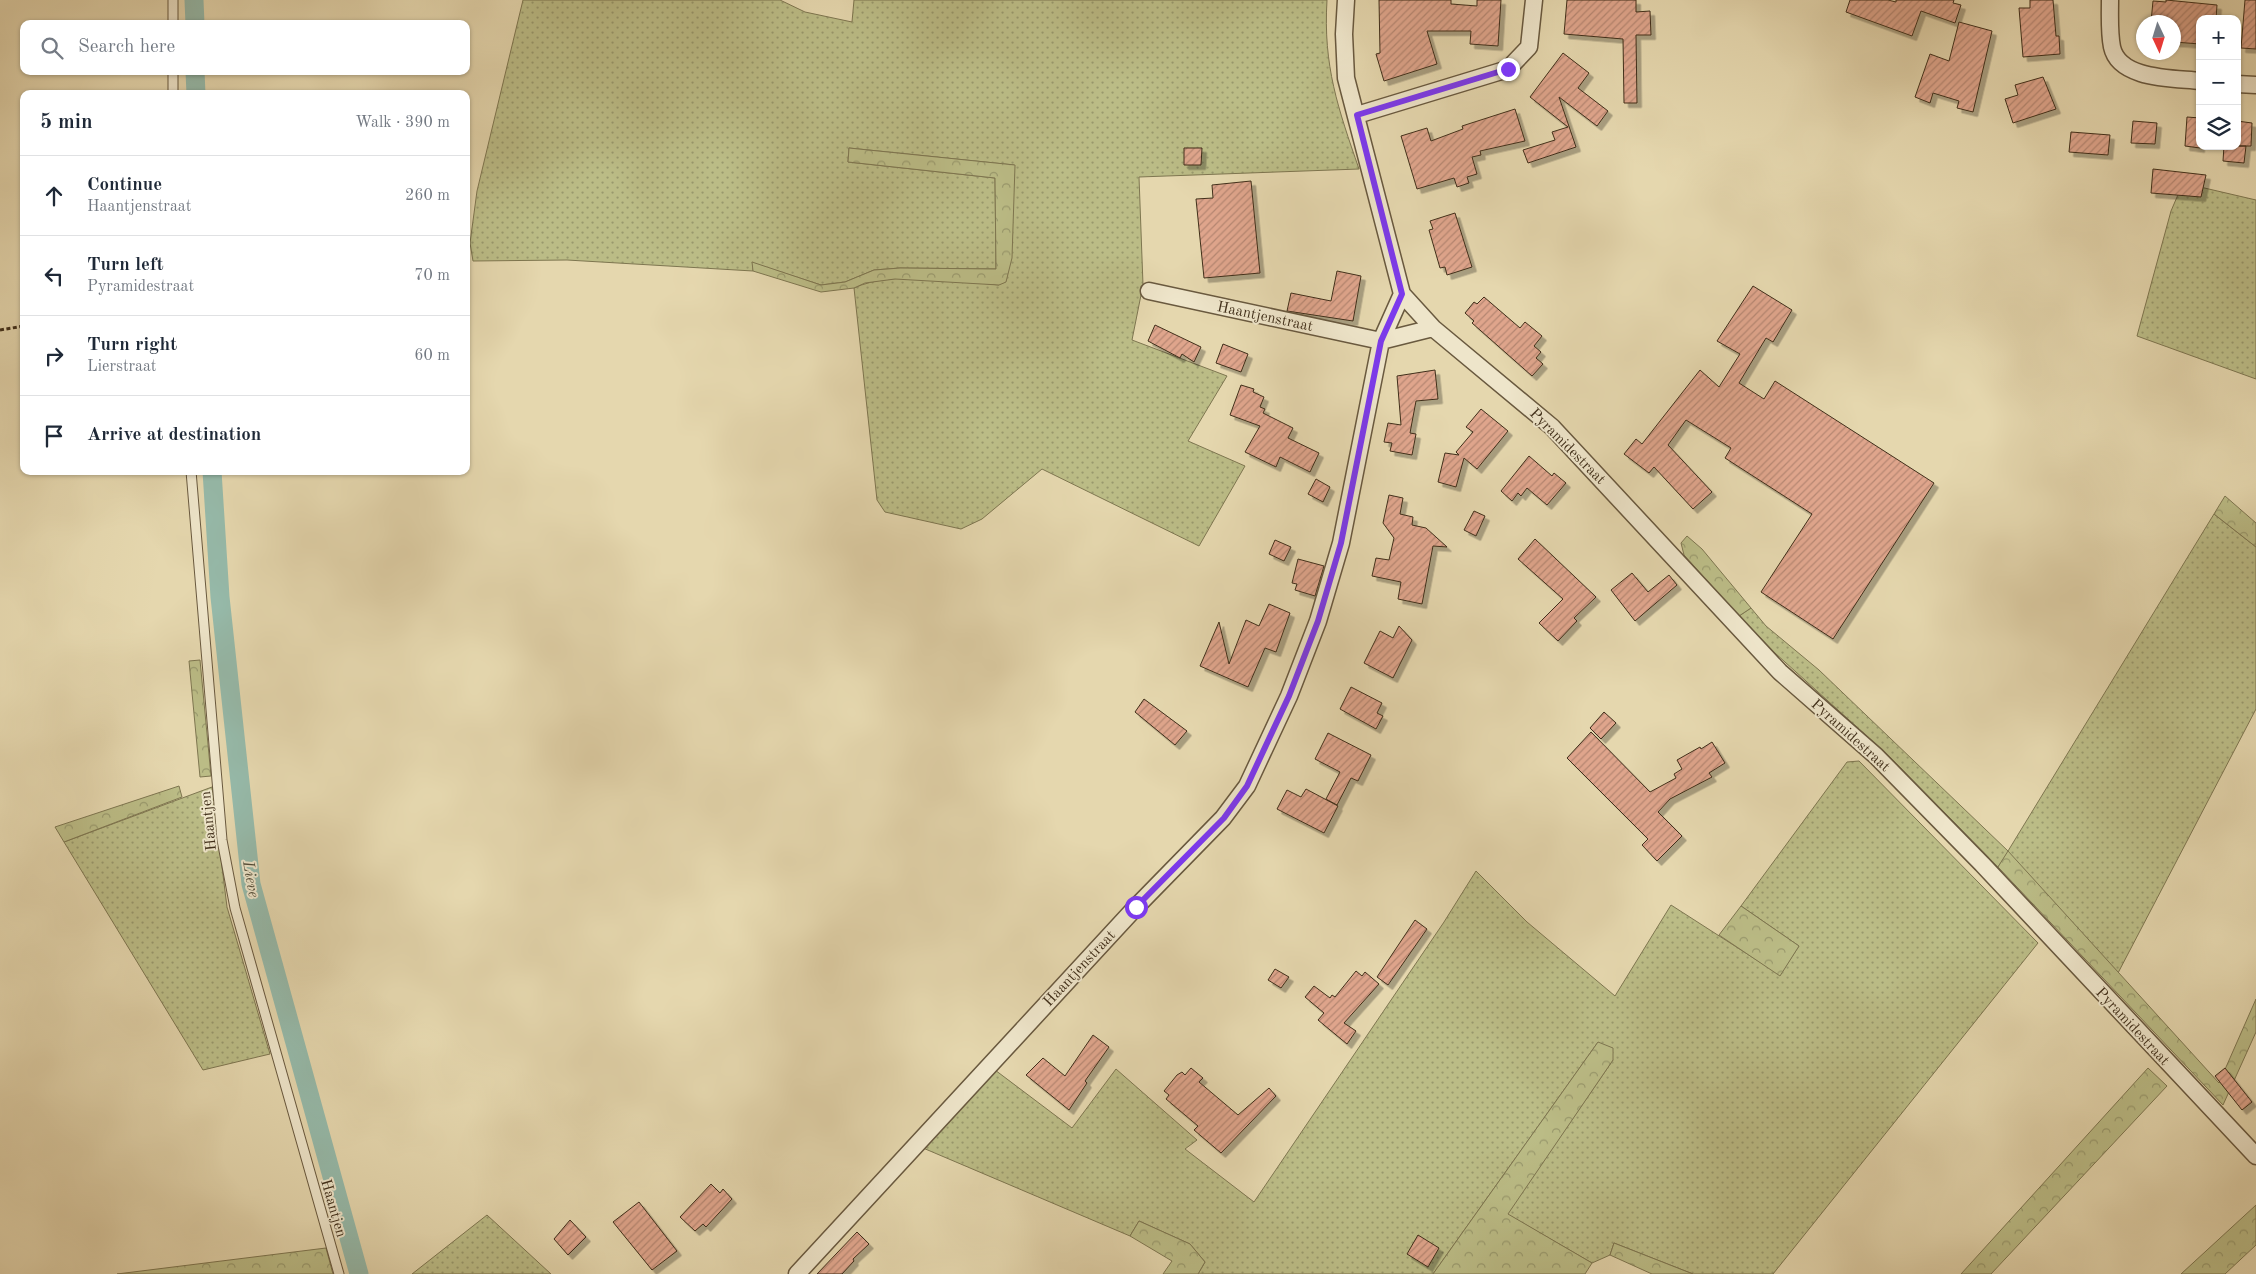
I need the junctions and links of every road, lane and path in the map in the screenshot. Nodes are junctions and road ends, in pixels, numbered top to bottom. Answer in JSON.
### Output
{"nodes":[{"id":1,"x":173,"y":0,"type":"edge"},
{"id":2,"x":1346,"y":0,"type":"edge"},
{"id":3,"x":1534,"y":0,"type":"edge"},
{"id":4,"x":2110,"y":0,"type":"edge"},
{"id":5,"x":173,"y":20,"type":"edge"},
{"id":6,"x":173,"y":75,"type":"edge"},
{"id":7,"x":2196,"y":81,"type":"edge"},
{"id":8,"x":2241,"y":84,"type":"edge"},
{"id":9,"x":2256,"y":84,"type":"edge"},
{"id":10,"x":173,"y":90,"type":"edge"},
{"id":11,"x":1357,"y":115,"type":"junction"},
{"id":12,"x":1149,"y":291,"type":"dead end"},
{"id":13,"x":1402,"y":294,"type":"junction"},
{"id":14,"x":20,"y":327,"type":"edge"},
{"id":15,"x":1433,"y":328,"type":"junction"},
{"id":16,"x":0,"y":330,"type":"edge"},
{"id":17,"x":1381,"y":341,"type":"junction"},
{"id":18,"x":191,"y":475,"type":"edge"},
{"id":19,"x":2256,"y":1156,"type":"edge"},
{"id":20,"x":339,"y":1274,"type":"edge"},
{"id":21,"x":797,"y":1274,"type":"edge"}],
"edges":[{"from":1,"to":5,"type":"lane"},
{"from":2,"to":11,"type":"street","name":"Pyramidestraat"},
{"from":3,"to":11,"type":"street"},
{"from":4,"to":7,"type":"street"},
{"from":6,"to":10,"type":"lane"},
{"from":8,"to":9,"type":"street"},
{"from":11,"to":13,"type":"street","name":"Pyramidestraat"},
{"from":12,"to":17,"type":"street","name":"Haantjenstraat"},
{"from":13,"to":15,"type":"street","name":"Pyramidestraat"},
{"from":13,"to":17,"type":"street","name":"Haantjenstraat"},
{"from":14,"to":16,"type":"path"},
{"from":15,"to":17,"type":"street"},
{"from":15,"to":19,"type":"street","name":"Pyramidestraat"},
{"from":17,"to":21,"type":"street","name":"Haantjenstraat"},
{"from":18,"to":20,"type":"lane","name":"Haantjen"}]}
